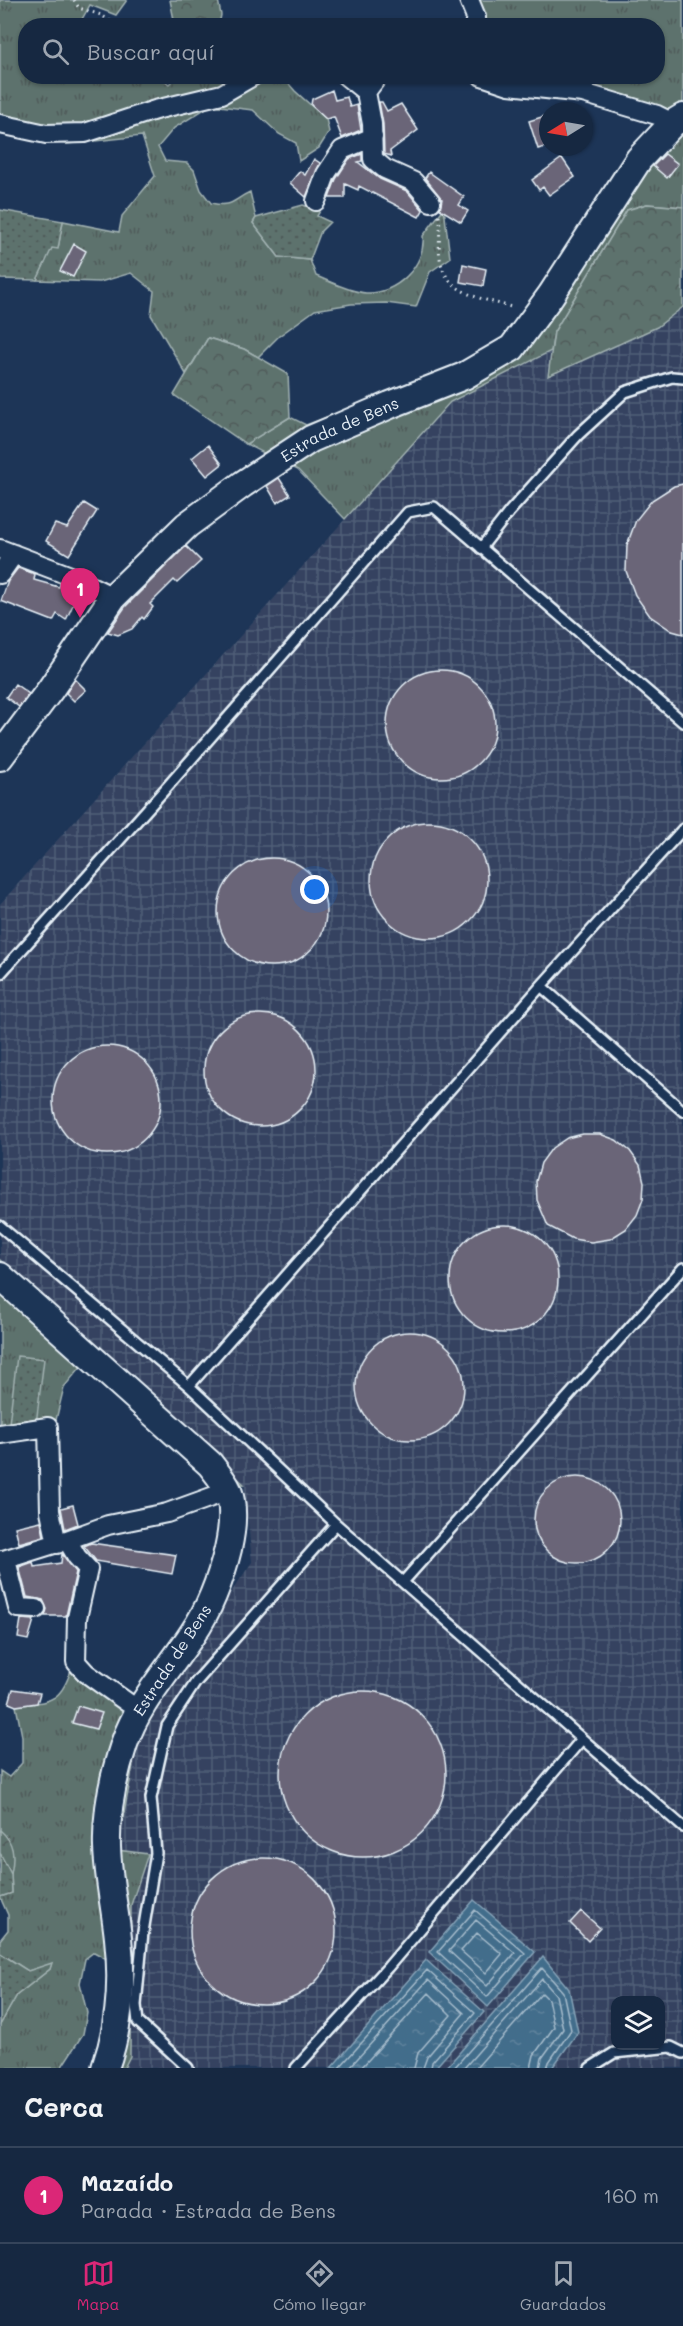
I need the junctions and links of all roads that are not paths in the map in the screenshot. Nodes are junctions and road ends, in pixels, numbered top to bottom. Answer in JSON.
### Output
{"nodes":[{"id":1,"x":469,"y":0,"type":"edge"},
{"id":2,"x":476,"y":18,"type":"edge"},
{"id":3,"x":239,"y":84,"type":"edge"},
{"id":4,"x":356,"y":84,"type":"edge"},
{"id":5,"x":372,"y":84,"type":"edge"},
{"id":6,"x":507,"y":84,"type":"edge"},
{"id":7,"x":366,"y":92,"type":"junction"},
{"id":8,"x":678,"y":120,"type":"edge"},
{"id":9,"x":0,"y":124,"type":"edge"},
{"id":10,"x":373,"y":137,"type":"junction"},
{"id":11,"x":315,"y":201,"type":"dead end"},
{"id":12,"x":431,"y":202,"type":"road end"},
{"id":13,"x":683,"y":378,"type":"edge"},
{"id":14,"x":481,"y":548,"type":"junction"},
{"id":15,"x":7,"y":551,"type":"edge"},
{"id":16,"x":0,"y":573,"type":"edge"},
{"id":17,"x":113,"y":597,"type":"junction"},
{"id":18,"x":683,"y":722,"type":"edge"},
{"id":19,"x":0,"y":758,"type":"edge"},
{"id":20,"x":683,"y":828,"type":"edge"},
{"id":21,"x":0,"y":974,"type":"edge"},
{"id":22,"x":542,"y":986,"type":"junction"},
{"id":23,"x":683,"y":1111,"type":"edge"},
{"id":24,"x":0,"y":1226,"type":"edge"},
{"id":25,"x":683,"y":1268,"type":"edge"},
{"id":26,"x":0,"y":1276,"type":"edge"},
{"id":27,"x":189,"y":1386,"type":"junction"},
{"id":28,"x":0,"y":1434,"type":"edge"},
{"id":29,"x":228,"y":1491,"type":"junction"},
{"id":30,"x":336,"y":1524,"type":"junction"},
{"id":31,"x":62,"y":1542,"type":"junction"},
{"id":32,"x":0,"y":1560,"type":"edge"},
{"id":33,"x":403,"y":1582,"type":"junction"},
{"id":34,"x":36,"y":1609,"type":"dead end"},
{"id":35,"x":138,"y":1710,"type":"junction"},
{"id":36,"x":582,"y":1739,"type":"junction"},
{"id":37,"x":683,"y":1827,"type":"edge"},
{"id":38,"x":683,"y":2053,"type":"edge"},
{"id":39,"x":105,"y":2068,"type":"edge"},
{"id":40,"x":188,"y":2068,"type":"edge"},
{"id":41,"x":296,"y":2068,"type":"edge"},
{"id":42,"x":590,"y":2068,"type":"edge"}],
"edges":[{"from":1,"to":2,"type":"street"},
{"from":3,"to":9,"type":"street"},
{"from":4,"to":7,"type":"street"},
{"from":5,"to":7,"type":"street"},
{"from":6,"to":8,"type":"street"},
{"from":7,"to":10,"type":"street"},
{"from":8,"to":17,"type":"street","name":"Estrada de Bens"},
{"from":10,"to":11,"type":"street"},
{"from":10,"to":12,"type":"street"},
{"from":13,"to":14,"type":"lane"},
{"from":14,"to":18,"type":"lane"},
{"from":14,"to":21,"type":"lane"},
{"from":15,"to":16,"type":"street"},
{"from":15,"to":17,"type":"street"},
{"from":17,"to":19,"type":"street","name":"Estrada de Bens"},
{"from":20,"to":22,"type":"lane"},
{"from":22,"to":23,"type":"lane"},
{"from":22,"to":27,"type":"lane"},
{"from":24,"to":27,"type":"lane"},
{"from":25,"to":33,"type":"lane"},
{"from":26,"to":29,"type":"street","name":"Estrada de Bens"},
{"from":27,"to":30,"type":"lane"},
{"from":28,"to":31,"type":"street"},
{"from":29,"to":31,"type":"street"},
{"from":29,"to":35,"type":"street","name":"Estrada de Bens"},
{"from":30,"to":33,"type":"lane"},
{"from":30,"to":40,"type":"lane"},
{"from":31,"to":32,"type":"street"},
{"from":31,"to":35,"type":"street"},
{"from":32,"to":34,"type":"street"},
{"from":33,"to":36,"type":"lane"},
{"from":35,"to":39,"type":"street","name":"Estrada de Bens"},
{"from":36,"to":37,"type":"lane"},
{"from":36,"to":41,"type":"lane"},
{"from":38,"to":42,"type":"lane"}]}
